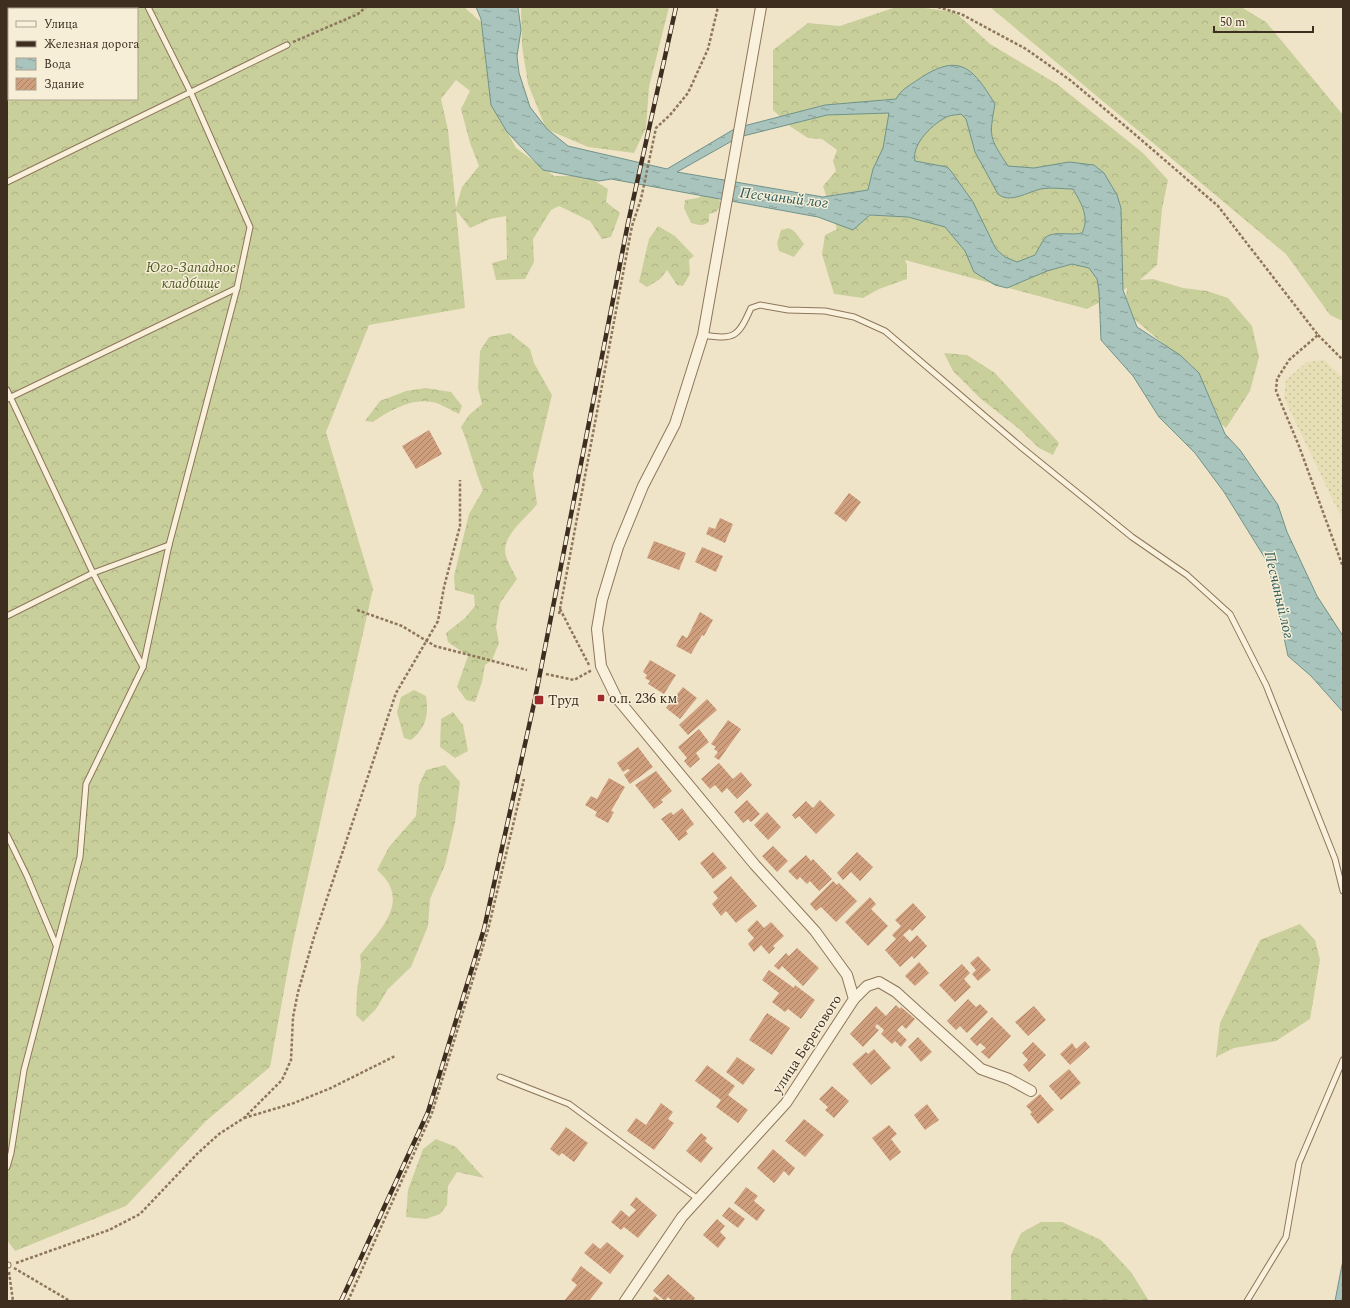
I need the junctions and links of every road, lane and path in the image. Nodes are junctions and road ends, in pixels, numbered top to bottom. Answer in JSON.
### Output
{"nodes":[{"id":1,"x":148,"y":7,"type":"edge"},
{"id":2,"x":366,"y":7,"type":"edge"},
{"id":3,"x":718,"y":7,"type":"edge"},
{"id":4,"x":761,"y":7,"type":"edge"},
{"id":5,"x":938,"y":7,"type":"edge"},
{"id":6,"x":287,"y":45,"type":"joint"},
{"id":7,"x":191,"y":93,"type":"junction"},
{"id":8,"x":7,"y":182,"type":"edge"},
{"id":9,"x":237,"y":288,"type":"junction"},
{"id":10,"x":703,"y":335,"type":"junction"},
{"id":11,"x":1318,"y":336,"type":"junction"},
{"id":12,"x":1343,"y":360,"type":"edge"},
{"id":13,"x":7,"y":390,"type":"edge"},
{"id":14,"x":9,"y":399,"type":"edge"},
{"id":15,"x":460,"y":480,"type":"dead end"},
{"id":16,"x":169,"y":545,"type":"junction"},
{"id":17,"x":1343,"y":567,"type":"edge"},
{"id":18,"x":93,"y":573,"type":"junction"},
{"id":19,"x":560,"y":608,"type":"junction"},
{"id":20,"x":356,"y":610,"type":"dead end"},
{"id":21,"x":559,"y":614,"type":"dead end"},
{"id":22,"x":7,"y":616,"type":"edge"},
{"id":23,"x":427,"y":642,"type":"junction"},
{"id":24,"x":143,"y":667,"type":"junction"},
{"id":25,"x":596,"y":668,"type":"junction"},
{"id":26,"x":527,"y":670,"type":"dead end"},
{"id":27,"x":546,"y":674,"type":"dead end"},
{"id":28,"x":524,"y":779,"type":"dead end"},
{"id":29,"x":7,"y":836,"type":"edge"},
{"id":30,"x":1343,"y":891,"type":"edge"},
{"id":31,"x":56,"y":945,"type":"junction"},
{"id":32,"x":854,"y":999,"type":"junction"},
{"id":33,"x":395,"y":1056,"type":"dead end"},
{"id":34,"x":1343,"y":1060,"type":"edge"},
{"id":35,"x":500,"y":1077,"type":"dead end"},
{"id":36,"x":1031,"y":1090,"type":"dead end"},
{"id":37,"x":244,"y":1118,"type":"junction"},
{"id":38,"x":7,"y":1167,"type":"edge"},
{"id":39,"x":698,"y":1199,"type":"junction"},
{"id":40,"x":8,"y":1265,"type":"edge"},
{"id":41,"x":13,"y":1301,"type":"edge"},
{"id":42,"x":70,"y":1301,"type":"edge"},
{"id":43,"x":348,"y":1301,"type":"edge"},
{"id":44,"x":625,"y":1301,"type":"edge"},
{"id":45,"x":1247,"y":1301,"type":"edge"}],
"edges":[{"from":1,"to":7,"type":"lane"},
{"from":2,"to":6,"type":"path"},
{"from":3,"to":19,"type":"path"},
{"from":4,"to":10,"type":"street","name":"улица Берегового"},
{"from":5,"to":11,"type":"path"},
{"from":6,"to":7,"type":"lane"},
{"from":7,"to":8,"type":"lane"},
{"from":7,"to":9,"type":"lane"},
{"from":9,"to":14,"type":"lane"},
{"from":9,"to":16,"type":"lane"},
{"from":10,"to":25,"type":"street","name":"улица Берегового"},
{"from":10,"to":30,"type":"lane"},
{"from":11,"to":12,"type":"path"},
{"from":11,"to":17,"type":"path"},
{"from":13,"to":14,"type":"lane"},
{"from":14,"to":18,"type":"lane"},
{"from":15,"to":23,"type":"path"},
{"from":16,"to":18,"type":"lane"},
{"from":16,"to":24,"type":"lane"},
{"from":18,"to":22,"type":"lane"},
{"from":18,"to":24,"type":"lane"},
{"from":19,"to":21,"type":"path"},
{"from":19,"to":25,"type":"path"},
{"from":20,"to":23,"type":"path"},
{"from":23,"to":26,"type":"path"},
{"from":23,"to":37,"type":"path"},
{"from":24,"to":31,"type":"lane"},
{"from":25,"to":27,"type":"path"},
{"from":25,"to":32,"type":"street","name":"улица Берегового"},
{"from":28,"to":43,"type":"path"},
{"from":29,"to":31,"type":"lane"},
{"from":31,"to":38,"type":"lane"},
{"from":32,"to":36,"type":"street"},
{"from":32,"to":39,"type":"street","name":"улица Берегового"},
{"from":33,"to":37,"type":"path"},
{"from":34,"to":45,"type":"lane"},
{"from":35,"to":39,"type":"lane"},
{"from":37,"to":40,"type":"path"},
{"from":39,"to":44,"type":"street","name":"улица Берегового"},
{"from":40,"to":41,"type":"path"},
{"from":40,"to":42,"type":"path"}]}
